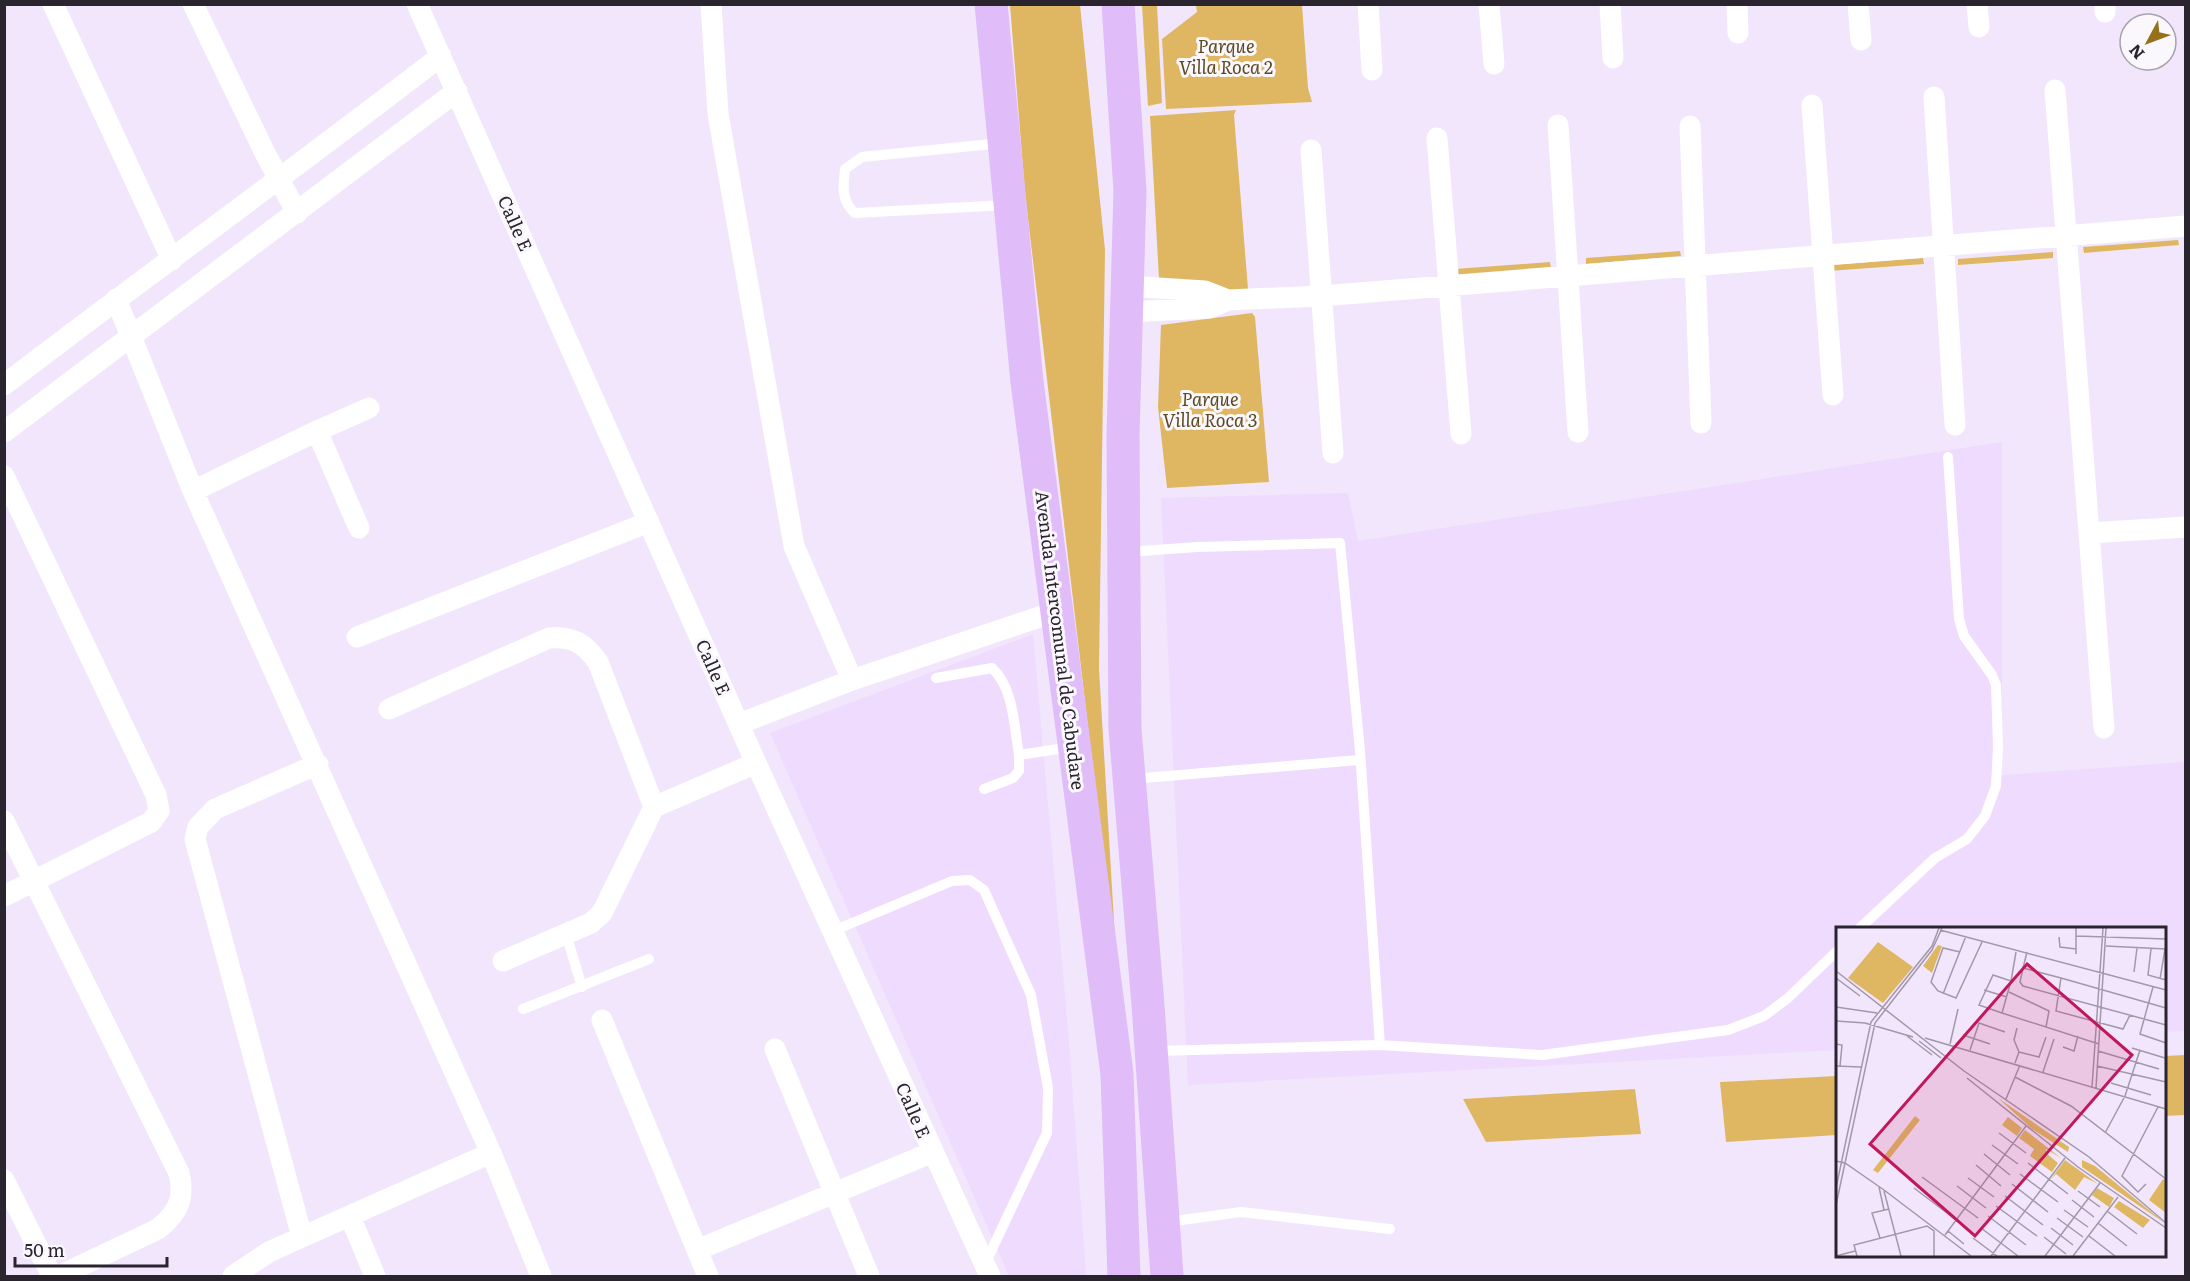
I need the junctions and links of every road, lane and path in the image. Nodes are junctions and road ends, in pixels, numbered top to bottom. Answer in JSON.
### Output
{"nodes":[{"id":1,"x":53,"y":4,"type":"edge"},
{"id":2,"x":193,"y":4,"type":"edge"},
{"id":3,"x":417,"y":4,"type":"edge"},
{"id":4,"x":711,"y":4,"type":"edge"},
{"id":5,"x":991,"y":4,"type":"edge"},
{"id":6,"x":1118,"y":4,"type":"edge"},
{"id":7,"x":1368,"y":4,"type":"edge"},
{"id":8,"x":1490,"y":4,"type":"edge"},
{"id":9,"x":1610,"y":4,"type":"edge"},
{"id":10,"x":1737,"y":4,"type":"edge"},
{"id":11,"x":1858,"y":4,"type":"edge"},
{"id":12,"x":1977,"y":4,"type":"edge"},
{"id":13,"x":1978,"y":27,"type":"dead end"},
{"id":14,"x":1738,"y":33,"type":"dead end"},
{"id":15,"x":1861,"y":40,"type":"dead end"},
{"id":16,"x":441,"y":56,"type":"junction"},
{"id":17,"x":1612,"y":58,"type":"dead end"},
{"id":18,"x":1494,"y":64,"type":"dead end"},
{"id":19,"x":1372,"y":69,"type":"dead end"},
{"id":20,"x":2055,"y":90,"type":"dead end"},
{"id":21,"x":457,"y":91,"type":"junction"},
{"id":22,"x":1934,"y":97,"type":"dead end"},
{"id":23,"x":1812,"y":105,"type":"dead end"},
{"id":24,"x":1558,"y":125,"type":"dead end"},
{"id":25,"x":1690,"y":126,"type":"dead end"},
{"id":26,"x":1437,"y":138,"type":"dead end"},
{"id":27,"x":1004,"y":143,"type":"junction"},
{"id":28,"x":1311,"y":150,"type":"dead end"},
{"id":29,"x":280,"y":180,"type":"junction"},
{"id":30,"x":1010,"y":204,"type":"junction"},
{"id":31,"x":297,"y":213,"type":"junction"},
{"id":32,"x":2186,"y":226,"type":"edge"},
{"id":33,"x":2066,"y":236,"type":"junction"},
{"id":34,"x":1945,"y":244,"type":"junction"},
{"id":35,"x":1823,"y":256,"type":"junction"},
{"id":36,"x":172,"y":260,"type":"junction"},
{"id":37,"x":1696,"y":266,"type":"junction"},
{"id":38,"x":1568,"y":276,"type":"junction"},
{"id":39,"x":1449,"y":285,"type":"junction"},
{"id":40,"x":1321,"y":296,"type":"junction"},
{"id":41,"x":1127,"y":299,"type":"junction"},
{"id":42,"x":116,"y":300,"type":"junction"},
{"id":43,"x":131,"y":339,"type":"junction"},
{"id":44,"x":4,"y":385,"type":"edge"},
{"id":45,"x":1833,"y":395,"type":"dead end"},
{"id":46,"x":369,"y":408,"type":"dead end"},
{"id":47,"x":1701,"y":423,"type":"dead end"},
{"id":48,"x":1955,"y":425,"type":"dead end"},
{"id":49,"x":317,"y":431,"type":"junction"},
{"id":50,"x":4,"y":432,"type":"edge"},
{"id":51,"x":1578,"y":432,"type":"dead end"},
{"id":52,"x":1461,"y":434,"type":"dead end"},
{"id":53,"x":1333,"y":453,"type":"dead end"},
{"id":54,"x":1948,"y":457,"type":"dead end"},
{"id":55,"x":4,"y":476,"type":"edge"},
{"id":56,"x":193,"y":490,"type":"junction"},
{"id":57,"x":649,"y":522,"type":"junction"},
{"id":58,"x":2186,"y":527,"type":"edge"},
{"id":59,"x":359,"y":528,"type":"dead end"},
{"id":60,"x":2089,"y":533,"type":"junction"},
{"id":61,"x":1124,"y":552,"type":"junction"},
{"id":62,"x":1057,"y":611,"type":"junction"},
{"id":63,"x":357,"y":638,"type":"dead end"},
{"id":64,"x":936,"y":678,"type":"dead end"},
{"id":65,"x":852,"y":680,"type":"junction"},
{"id":66,"x":389,"y":709,"type":"dead end"},
{"id":67,"x":739,"y":724,"type":"junction"},
{"id":68,"x":2104,"y":728,"type":"dead end"},
{"id":69,"x":1075,"y":747,"type":"junction"},
{"id":70,"x":1019,"y":755,"type":"junction"},
{"id":71,"x":1359,"y":760,"type":"junction"},
{"id":72,"x":756,"y":763,"type":"junction"},
{"id":73,"x":318,"y":764,"type":"junction"},
{"id":74,"x":1129,"y":779,"type":"junction"},
{"id":75,"x":984,"y":789,"type":"dead end"},
{"id":76,"x":654,"y":807,"type":"junction"},
{"id":77,"x":4,"y":821,"type":"edge"},
{"id":78,"x":33,"y":882,"type":"junction"},
{"id":79,"x":4,"y":896,"type":"edge"},
{"id":80,"x":1861,"y":927,"type":"edge"},
{"id":81,"x":833,"y":931,"type":"junction"},
{"id":82,"x":566,"y":934,"type":"junction"},
{"id":83,"x":1835,"y":954,"type":"edge"},
{"id":84,"x":649,"y":959,"type":"dead end"},
{"id":85,"x":503,"y":961,"type":"dead end"},
{"id":86,"x":582,"y":987,"type":"junction"},
{"id":87,"x":523,"y":1009,"type":"dead end"},
{"id":88,"x":602,"y":1020,"type":"dead end"},
{"id":89,"x":1380,"y":1045,"type":"junction"},
{"id":90,"x":775,"y":1049,"type":"dead end"},
{"id":91,"x":1151,"y":1051,"type":"junction"},
{"id":92,"x":933,"y":1152,"type":"junction"},
{"id":93,"x":491,"y":1153,"type":"junction"},
{"id":94,"x":4,"y":1180,"type":"edge"},
{"id":95,"x":833,"y":1194,"type":"junction"},
{"id":96,"x":350,"y":1216,"type":"junction"},
{"id":97,"x":1163,"y":1220,"type":"junction"},
{"id":98,"x":1390,"y":1229,"type":"dead end"},
{"id":99,"x":302,"y":1237,"type":"junction"},
{"id":100,"x":697,"y":1250,"type":"junction"},
{"id":101,"x":988,"y":1270,"type":"edge"},
{"id":102,"x":52,"y":1276,"type":"edge"},
{"id":103,"x":59,"y":1276,"type":"edge"},
{"id":104,"x":233,"y":1276,"type":"edge"},
{"id":105,"x":375,"y":1276,"type":"edge"},
{"id":106,"x":542,"y":1276,"type":"edge"},
{"id":107,"x":708,"y":1276,"type":"edge"},
{"id":108,"x":869,"y":1276,"type":"edge"},
{"id":109,"x":1124,"y":1276,"type":"edge"},
{"id":110,"x":1167,"y":1276,"type":"edge"},
{"id":111,"x":1184,"y":1276,"type":"edge"}],
"edges":[{"from":1,"to":36,"type":"street"},
{"from":2,"to":29,"type":"street"},
{"from":3,"to":16,"type":"street","name":"Calle E"},
{"from":4,"to":65,"type":"street"},
{"from":5,"to":27,"type":"highway","name":"Avenida Intercomunal de Cabudare"},
{"from":6,"to":41,"type":"highway"},
{"from":7,"to":19,"type":"street"},
{"from":8,"to":18,"type":"street"},
{"from":9,"to":17,"type":"street"},
{"from":10,"to":14,"type":"street"},
{"from":11,"to":15,"type":"street"},
{"from":12,"to":13,"type":"street"},
{"from":16,"to":21,"type":"street","name":"Calle E"},
{"from":16,"to":29,"type":"street"},
{"from":20,"to":33,"type":"street"},
{"from":21,"to":31,"type":"street"},
{"from":21,"to":57,"type":"street","name":"Calle E"},
{"from":22,"to":34,"type":"street"},
{"from":23,"to":35,"type":"street"},
{"from":24,"to":38,"type":"street"},
{"from":25,"to":37,"type":"street"},
{"from":26,"to":39,"type":"street"},
{"from":27,"to":30,"type":"highway","name":"Avenida Intercomunal de Cabudare"},
{"from":27,"to":30,"type":"lane"},
{"from":28,"to":40,"type":"street"},
{"from":29,"to":31,"type":"street"},
{"from":29,"to":36,"type":"street"},
{"from":30,"to":62,"type":"highway","name":"Avenida Intercomunal de Cabudare"},
{"from":31,"to":43,"type":"street"},
{"from":32,"to":33,"type":"street"},
{"from":33,"to":34,"type":"street"},
{"from":33,"to":60,"type":"street"},
{"from":34,"to":35,"type":"street"},
{"from":34,"to":48,"type":"street"},
{"from":35,"to":37,"type":"street"},
{"from":35,"to":45,"type":"street"},
{"from":36,"to":42,"type":"street"},
{"from":37,"to":38,"type":"street"},
{"from":37,"to":47,"type":"street"},
{"from":38,"to":39,"type":"street"},
{"from":38,"to":51,"type":"street"},
{"from":39,"to":40,"type":"street"},
{"from":39,"to":52,"type":"street"},
{"from":40,"to":41,"type":"street"},
{"from":40,"to":53,"type":"street"},
{"from":41,"to":61,"type":"highway"},
{"from":42,"to":43,"type":"street"},
{"from":42,"to":44,"type":"street"},
{"from":43,"to":50,"type":"street"},
{"from":43,"to":56,"type":"street"},
{"from":46,"to":49,"type":"street"},
{"from":49,"to":56,"type":"street"},
{"from":49,"to":59,"type":"street"},
{"from":54,"to":80,"type":"lane"},
{"from":55,"to":78,"type":"street"},
{"from":56,"to":73,"type":"street"},
{"from":57,"to":63,"type":"street"},
{"from":57,"to":67,"type":"street","name":"Calle E"},
{"from":58,"to":60,"type":"street"},
{"from":60,"to":68,"type":"street"},
{"from":61,"to":71,"type":"lane"},
{"from":61,"to":74,"type":"highway"},
{"from":62,"to":65,"type":"street"},
{"from":62,"to":69,"type":"highway","name":"Avenida Intercomunal de Cabudare"},
{"from":64,"to":70,"type":"lane"},
{"from":65,"to":67,"type":"street"},
{"from":66,"to":76,"type":"street"},
{"from":67,"to":72,"type":"street","name":"Calle E"},
{"from":69,"to":70,"type":"lane"},
{"from":69,"to":109,"type":"highway","name":"Avenida Intercomunal de Cabudare"},
{"from":70,"to":75,"type":"lane"},
{"from":71,"to":74,"type":"lane"},
{"from":71,"to":89,"type":"lane"},
{"from":72,"to":76,"type":"street"},
{"from":72,"to":81,"type":"street","name":"Calle E"},
{"from":73,"to":93,"type":"street"},
{"from":73,"to":99,"type":"street"},
{"from":74,"to":91,"type":"highway"},
{"from":76,"to":82,"type":"street"},
{"from":77,"to":78,"type":"street"},
{"from":78,"to":79,"type":"street"},
{"from":78,"to":103,"type":"street"},
{"from":81,"to":92,"type":"street","name":"Calle E"},
{"from":81,"to":101,"type":"lane"},
{"from":82,"to":85,"type":"street"},
{"from":82,"to":86,"type":"lane"},
{"from":83,"to":89,"type":"lane"},
{"from":84,"to":86,"type":"lane"},
{"from":86,"to":87,"type":"lane"},
{"from":88,"to":100,"type":"street"},
{"from":89,"to":91,"type":"lane"},
{"from":90,"to":95,"type":"street"},
{"from":91,"to":97,"type":"highway"},
{"from":92,"to":95,"type":"street"},
{"from":92,"to":101,"type":"street","name":"Calle E"},
{"from":93,"to":96,"type":"street"},
{"from":93,"to":106,"type":"street"},
{"from":94,"to":102,"type":"street"},
{"from":95,"to":100,"type":"street"},
{"from":95,"to":108,"type":"street"},
{"from":96,"to":99,"type":"street"},
{"from":96,"to":105,"type":"street"},
{"from":97,"to":98,"type":"lane"},
{"from":97,"to":110,"type":"highway"},
{"from":97,"to":111,"type":"street"},
{"from":99,"to":104,"type":"street"},
{"from":100,"to":107,"type":"street"}]}
